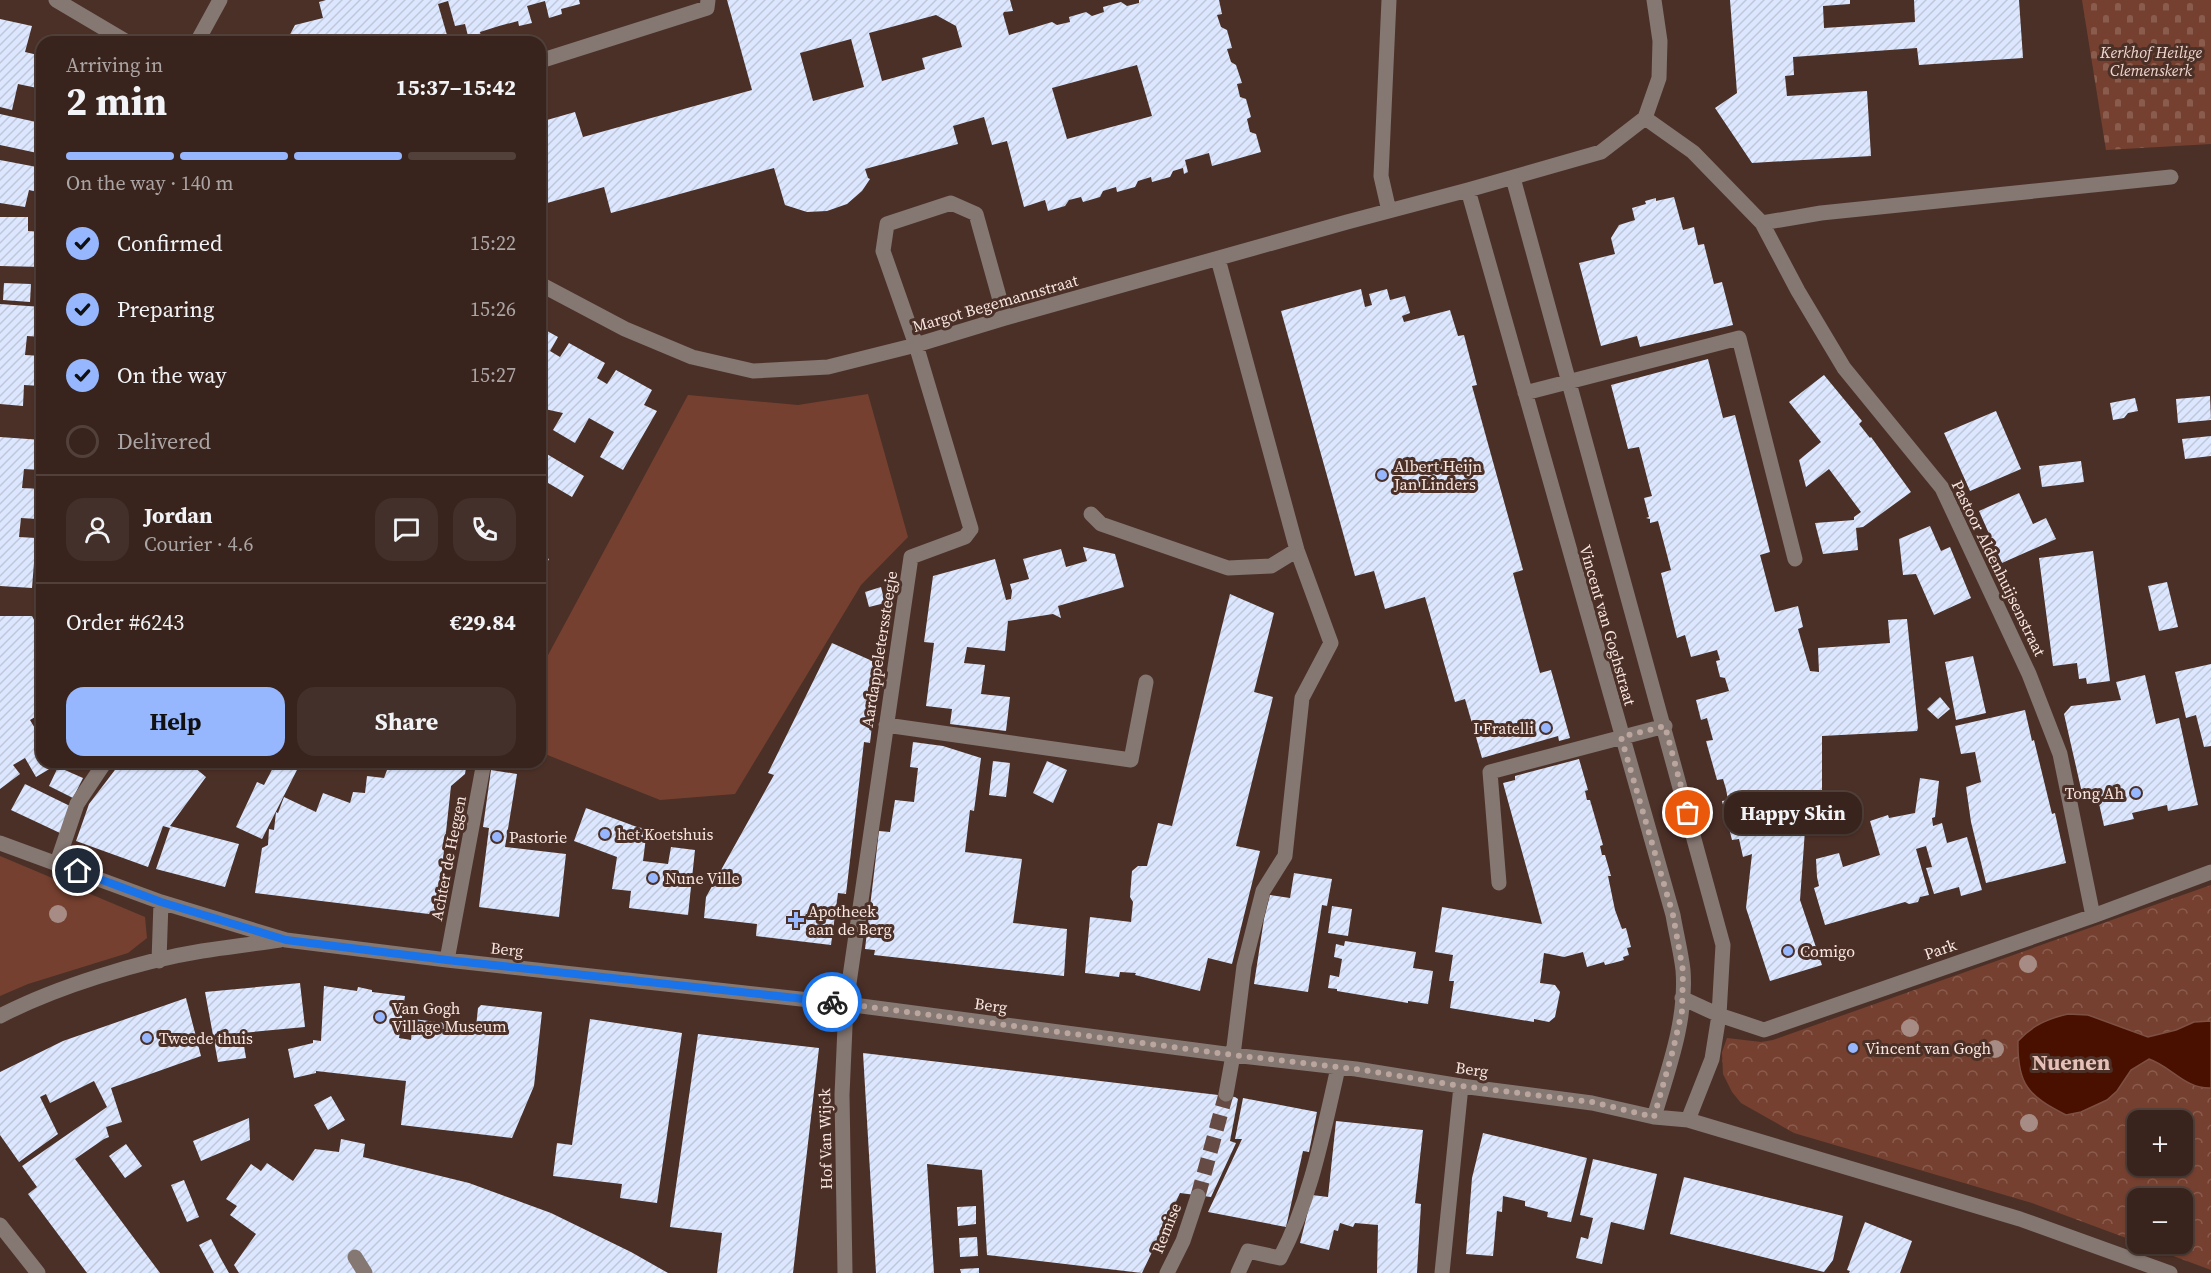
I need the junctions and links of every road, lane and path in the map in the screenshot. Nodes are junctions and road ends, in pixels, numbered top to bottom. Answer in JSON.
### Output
{"nodes":[{"id":1,"x":56,"y":0,"type":"edge"},
{"id":2,"x":220,"y":0,"type":"edge"},
{"id":3,"x":708,"y":0,"type":"edge"},
{"id":4,"x":1389,"y":0,"type":"edge"},
{"id":5,"x":1654,"y":0,"type":"edge"},
{"id":6,"x":117,"y":36,"type":"edge"},
{"id":7,"x":200,"y":36,"type":"edge"},
{"id":8,"x":546,"y":59,"type":"edge"},
{"id":9,"x":1645,"y":118,"type":"junction"},
{"id":10,"x":2171,"y":177,"type":"dead end"},
{"id":11,"x":1513,"y":178,"type":"junction"},
{"id":12,"x":1468,"y":190,"type":"junction"},
{"id":13,"x":1389,"y":211,"type":"junction"},
{"id":14,"x":1762,"y":223,"type":"junction"},
{"id":15,"x":1218,"y":259,"type":"junction"},
{"id":16,"x":546,"y":287,"type":"edge"},
{"id":17,"x":1005,"y":318,"type":"junction"},
{"id":18,"x":916,"y":345,"type":"junction"},
{"id":19,"x":1569,"y":381,"type":"junction"},
{"id":20,"x":1525,"y":393,"type":"junction"},
{"id":21,"x":1091,"y":514,"type":"dead end"},
{"id":22,"x":1297,"y":550,"type":"junction"},
{"id":23,"x":1795,"y":559,"type":"dead end"},
{"id":24,"x":1146,"y":682,"type":"dead end"},
{"id":25,"x":886,"y":725,"type":"junction"},
{"id":26,"x":1665,"y":726,"type":"junction"},
{"id":27,"x":1621,"y":737,"type":"junction"},
{"id":28,"x":101,"y":768,"type":"edge"},
{"id":29,"x":483,"y":768,"type":"edge"},
{"id":30,"x":0,"y":843,"type":"edge"},
{"id":31,"x":57,"y":863,"type":"junction"},
{"id":32,"x":2211,"y":872,"type":"edge"},
{"id":33,"x":1499,"y":883,"type":"dead end"},
{"id":34,"x":161,"y":902,"type":"junction"},
{"id":35,"x":2093,"y":916,"type":"junction"},
{"id":36,"x":286,"y":940,"type":"junction"},
{"id":37,"x":447,"y":960,"type":"junction"},
{"id":38,"x":159,"y":961,"type":"junction"},
{"id":39,"x":1682,"y":998,"type":"junction"},
{"id":40,"x":846,"y":1004,"type":"junction"},
{"id":41,"x":1719,"y":1015,"type":"junction"},
{"id":42,"x":0,"y":1016,"type":"edge"},
{"id":43,"x":1233,"y":1055,"type":"junction"},
{"id":44,"x":1338,"y":1068,"type":"junction"},
{"id":45,"x":1461,"y":1086,"type":"junction"},
{"id":46,"x":1226,"y":1094,"type":"tunnel mouth"},
{"id":47,"x":1654,"y":1117,"type":"junction"},
{"id":48,"x":1688,"y":1120,"type":"junction"},
{"id":49,"x":1198,"y":1196,"type":"tunnel mouth"},
{"id":50,"x":0,"y":1225,"type":"edge"},
{"id":51,"x":355,"y":1257,"type":"dead end"},
{"id":52,"x":38,"y":1273,"type":"edge"},
{"id":53,"x":365,"y":1273,"type":"edge"},
{"id":54,"x":845,"y":1273,"type":"edge"},
{"id":55,"x":1167,"y":1273,"type":"edge"},
{"id":56,"x":1238,"y":1273,"type":"edge"},
{"id":57,"x":1442,"y":1273,"type":"edge"},
{"id":58,"x":2170,"y":1273,"type":"edge"}],
"edges":[{"from":1,"to":6,"type":"street"},
{"from":2,"to":7,"type":"street"},
{"from":3,"to":8,"type":"street"},
{"from":4,"to":13,"type":"street"},
{"from":5,"to":9,"type":"street"},
{"from":9,"to":11,"type":"street"},
{"from":9,"to":14,"type":"street","name":"Pastoor Aldenhuijsenstraat"},
{"from":10,"to":14,"type":"street"},
{"from":11,"to":12,"type":"street"},
{"from":11,"to":19,"type":"street","name":"Vincent van Goghstraat"},
{"from":12,"to":13,"type":"street","name":"Margot Begemannstraat"},
{"from":12,"to":20,"type":"street","name":"Vincent van Goghstraat"},
{"from":13,"to":15,"type":"street","name":"Margot Begemannstraat"},
{"from":14,"to":35,"type":"street","name":"Pastoor Aldenhuijsenstraat"},
{"from":15,"to":17,"type":"street","name":"Margot Begemannstraat"},
{"from":15,"to":22,"type":"street"},
{"from":16,"to":18,"type":"street","name":"Margot Begemannstraat"},
{"from":17,"to":18,"type":"street","name":"Margot Begemannstraat"},
{"from":17,"to":18,"type":"street"},
{"from":18,"to":25,"type":"street","name":"Aardappeleterssteegje"},
{"from":19,"to":20,"type":"street"},
{"from":19,"to":23,"type":"street"},
{"from":19,"to":26,"type":"street","name":"Vincent van Goghstraat"},
{"from":20,"to":27,"type":"street","name":"Vincent van Goghstraat"},
{"from":21,"to":22,"type":"street"},
{"from":22,"to":43,"type":"street"},
{"from":24,"to":25,"type":"street"},
{"from":25,"to":40,"type":"street","name":"Aardappeleterssteegje"},
{"from":26,"to":27,"type":"street"},
{"from":26,"to":41,"type":"street","name":"Vincent van Goghstraat"},
{"from":27,"to":33,"type":"street"},
{"from":27,"to":39,"type":"street","name":"Vincent van Goghstraat"},
{"from":28,"to":31,"type":"street"},
{"from":29,"to":37,"type":"street","name":"Achter de Heggen"},
{"from":30,"to":31,"type":"street","name":"Berg"},
{"from":31,"to":34,"type":"street","name":"Berg"},
{"from":32,"to":35,"type":"street","name":"Park"},
{"from":34,"to":36,"type":"street","name":"Berg"},
{"from":34,"to":38,"type":"street"},
{"from":35,"to":41,"type":"street","name":"Park"},
{"from":36,"to":37,"type":"street","name":"Berg"},
{"from":36,"to":38,"type":"street","name":"Berg"},
{"from":37,"to":40,"type":"street","name":"Berg"},
{"from":38,"to":42,"type":"street","name":"Berg"},
{"from":39,"to":41,"type":"street","name":"Park"},
{"from":39,"to":47,"type":"street","name":"Vincent van Goghstraat"},
{"from":40,"to":43,"type":"street","name":"Berg"},
{"from":40,"to":54,"type":"street","name":"Hof Van Wijck"},
{"from":41,"to":48,"type":"street","name":"Vincent van Goghstraat"},
{"from":43,"to":44,"type":"street","name":"Berg"},
{"from":43,"to":46,"type":"street"},
{"from":44,"to":45,"type":"street","name":"Berg"},
{"from":44,"to":56,"type":"street"},
{"from":45,"to":47,"type":"street","name":"Berg"},
{"from":45,"to":57,"type":"street"},
{"from":47,"to":48,"type":"street","name":"Berg"},
{"from":48,"to":58,"type":"street"},
{"from":49,"to":55,"type":"street","name":"Remise"},
{"from":50,"to":52,"type":"street"},
{"from":51,"to":53,"type":"street"}]}
